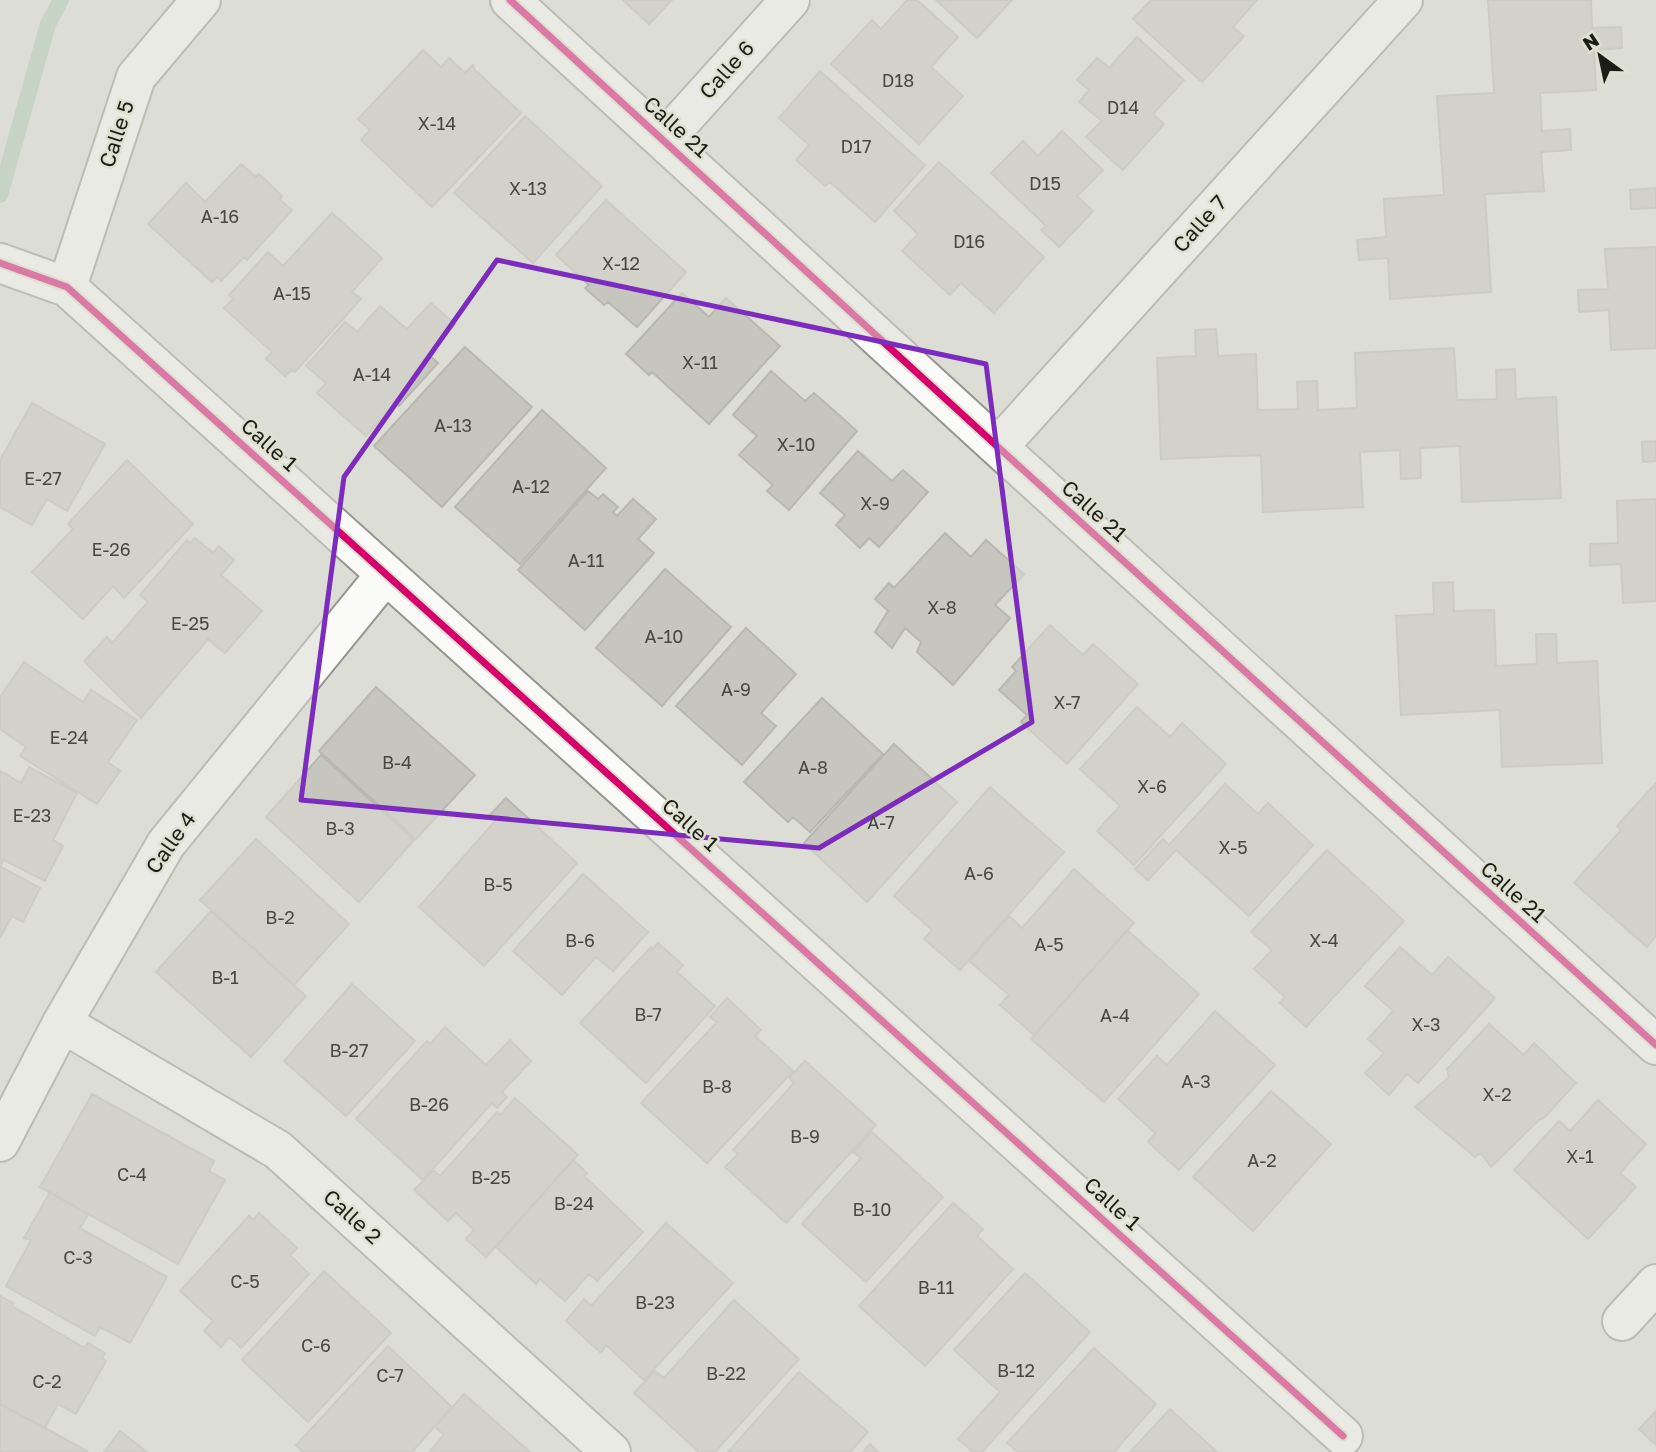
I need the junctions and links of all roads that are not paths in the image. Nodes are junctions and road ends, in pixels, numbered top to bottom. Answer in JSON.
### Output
{"nodes":[{"id":1,"x":201,"y":0,"type":"edge"},
{"id":2,"x":510,"y":0,"type":"edge"},
{"id":3,"x":790,"y":0,"type":"edge"},
{"id":4,"x":1403,"y":0,"type":"edge"},
{"id":5,"x":664,"y":140,"type":"junction"},
{"id":6,"x":0,"y":263,"type":"edge"},
{"id":7,"x":67,"y":287,"type":"junction"},
{"id":8,"x":998,"y":447,"type":"junction"},
{"id":9,"x":386,"y":574,"type":"junction"},
{"id":10,"x":62,"y":1023,"type":"junction"},
{"id":11,"x":1656,"y":1045,"type":"edge"},
{"id":12,"x":0,"y":1142,"type":"edge"},
{"id":13,"x":1656,"y":1284,"type":"edge"},
{"id":14,"x":1622,"y":1321,"type":"dead end"},
{"id":15,"x":1343,"y":1436,"type":"dead end"},
{"id":16,"x":611,"y":1452,"type":"edge"}],
"edges":[{"from":1,"to":7,"type":"street","name":"Calle 5"},
{"from":2,"to":5,"type":"street","name":"Calle 21"},
{"from":3,"to":5,"type":"street","name":"Calle 6"},
{"from":4,"to":8,"type":"street","name":"Calle 7"},
{"from":5,"to":8,"type":"street","name":"Calle 21"},
{"from":6,"to":7,"type":"street","name":"Calle 1"},
{"from":7,"to":9,"type":"street","name":"Calle 1"},
{"from":8,"to":11,"type":"street","name":"Calle 21"},
{"from":9,"to":10,"type":"street","name":"Calle 4"},
{"from":9,"to":15,"type":"street","name":"Calle 1"},
{"from":10,"to":12,"type":"street","name":"Calle 4"},
{"from":10,"to":16,"type":"street","name":"Calle 2"},
{"from":13,"to":14,"type":"street"}]}
